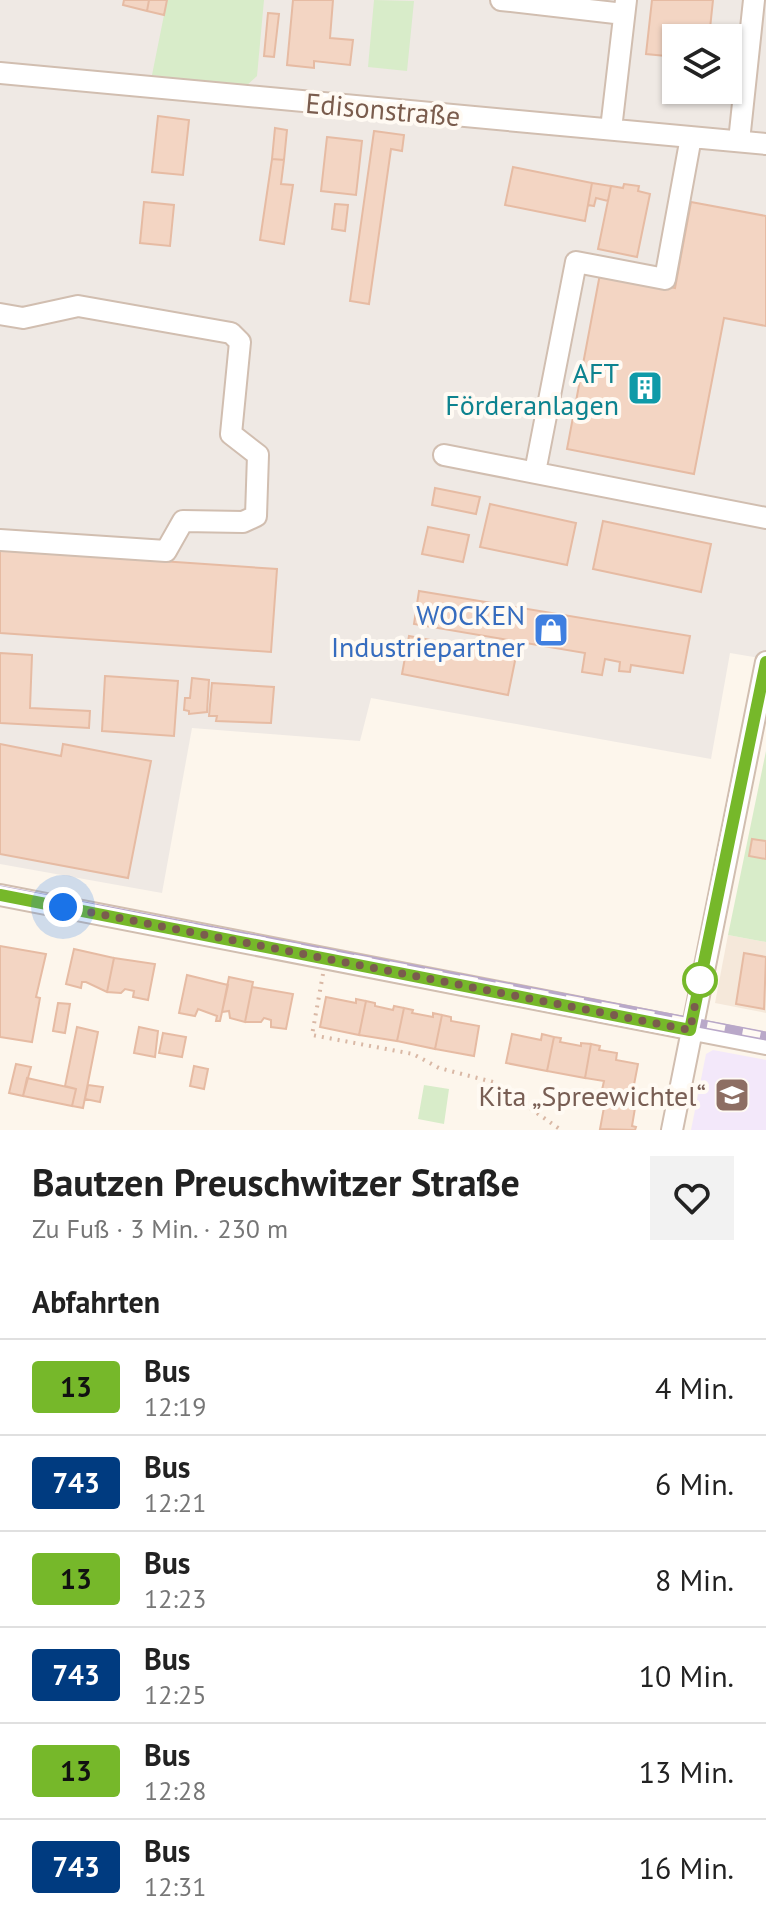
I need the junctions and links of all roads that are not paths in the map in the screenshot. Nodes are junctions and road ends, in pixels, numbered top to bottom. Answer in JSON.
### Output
{"nodes":[{"id":1,"x":501,"y":0,"type":"edge"},
{"id":2,"x":754,"y":0,"type":"edge"},
{"id":3,"x":625,"y":7,"type":"edge"},
{"id":4,"x":0,"y":73,"type":"edge"},
{"id":5,"x":611,"y":129,"type":"junction"},
{"id":6,"x":691,"y":137,"type":"junction"},
{"id":7,"x":739,"y":141,"type":"junction"},
{"id":8,"x":766,"y":144,"type":"edge"},
{"id":9,"x":0,"y":314,"type":"edge"},
{"id":10,"x":444,"y":455,"type":"dead end"},
{"id":11,"x":535,"y":472,"type":"junction"},
{"id":12,"x":766,"y":518,"type":"edge"},
{"id":13,"x":0,"y":540,"type":"edge"},
{"id":14,"x":766,"y":662,"type":"edge"},
{"id":15,"x":0,"y":895,"type":"edge"},
{"id":16,"x":690,"y":1030,"type":"junction"},
{"id":17,"x":766,"y":1044,"type":"edge"},
{"id":18,"x":672,"y":1130,"type":"edge"}],
"edges":[{"from":1,"to":3,"type":"street"},
{"from":2,"to":7,"type":"street"},
{"from":3,"to":5,"type":"street"},
{"from":4,"to":5,"type":"street","name":"Edisonstraße"},
{"from":5,"to":6,"type":"street","name":"Edisonstraße"},
{"from":6,"to":7,"type":"street","name":"Edisonstraße"},
{"from":6,"to":11,"type":"street"},
{"from":7,"to":8,"type":"street","name":"Edisonstraße"},
{"from":9,"to":13,"type":"street"},
{"from":10,"to":11,"type":"street"},
{"from":11,"to":12,"type":"street"},
{"from":14,"to":16,"type":"street"},
{"from":15,"to":16,"type":"street"},
{"from":16,"to":17,"type":"street"},
{"from":16,"to":18,"type":"street"}]}
